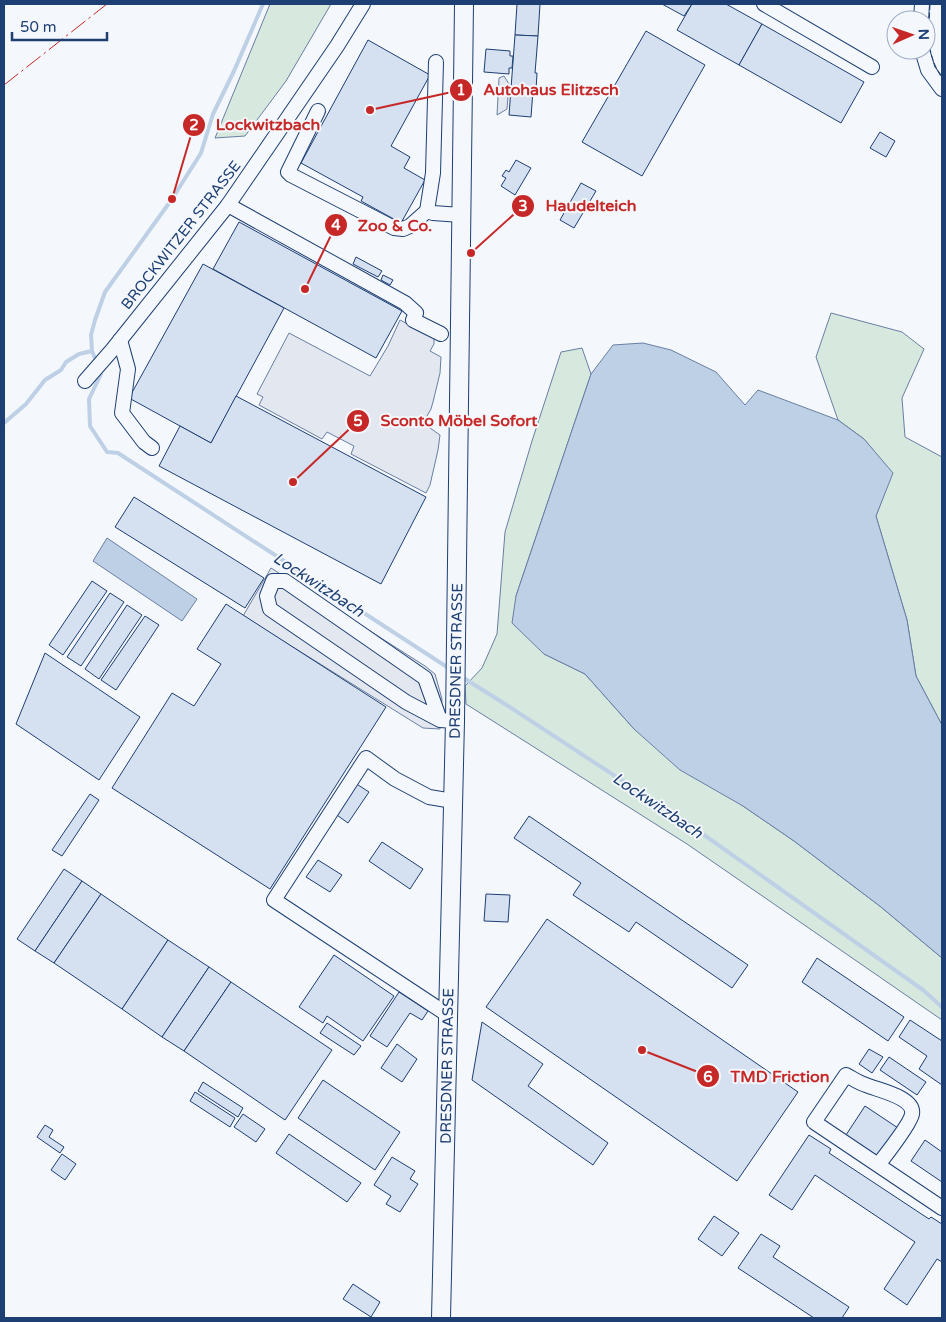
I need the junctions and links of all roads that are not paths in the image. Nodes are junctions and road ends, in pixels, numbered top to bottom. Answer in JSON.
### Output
{"nodes":[{"id":1,"x":363,"y":4,"type":"edge"},
{"id":2,"x":464,"y":4,"type":"edge"},
{"id":3,"x":764,"y":4,"type":"edge"},
{"id":4,"x":925,"y":60,"type":"edge"},
{"id":5,"x":436,"y":62,"type":"dead end"},
{"id":6,"x":872,"y":67,"type":"dead end"},
{"id":7,"x":942,"y":89,"type":"edge"},
{"id":8,"x":318,"y":111,"type":"dead end"},
{"id":9,"x":228,"y":205,"type":"junction"},
{"id":10,"x":427,"y":212,"type":"junction"},
{"id":11,"x":461,"y":215,"type":"junction"},
{"id":12,"x":441,"y":334,"type":"dead end"},
{"id":13,"x":120,"y":340,"type":"junction"},
{"id":14,"x":85,"y":381,"type":"dead end"},
{"id":15,"x":152,"y":448,"type":"dead end"},
{"id":16,"x":448,"y":720,"type":"junction"},
{"id":17,"x":453,"y":801,"type":"junction"},
{"id":18,"x":448,"y":1015,"type":"junction"},
{"id":19,"x":878,"y":1165,"type":"junction"},
{"id":20,"x":942,"y":1208,"type":"edge"},
{"id":21,"x":441,"y":1318,"type":"edge"}],
"edges":[{"from":1,"to":9,"type":"street","name":"BROCKWITZER STRASSE"},
{"from":2,"to":11,"type":"main road","name":"DRESDNER STRASSE"},
{"from":3,"to":6,"type":"street"},
{"from":4,"to":7,"type":"street"},
{"from":5,"to":10,"type":"street"},
{"from":8,"to":10,"type":"street"},
{"from":9,"to":12,"type":"street"},
{"from":9,"to":13,"type":"street","name":"BROCKWITZER STRASSE"},
{"from":10,"to":11,"type":"street"},
{"from":11,"to":16,"type":"main road","name":"DRESDNER STRASSE"},
{"from":13,"to":14,"type":"street","name":"BROCKWITZER STRASSE"},
{"from":13,"to":15,"type":"street"},
{"from":16,"to":16,"type":"street"},
{"from":16,"to":17,"type":"main road","name":"DRESDNER STRASSE"},
{"from":17,"to":18,"type":"main road","name":"DRESDNER STRASSE"},
{"from":17,"to":18,"type":"street"},
{"from":18,"to":21,"type":"main road","name":"DRESDNER STRASSE"},
{"from":19,"to":19,"type":"street"},
{"from":19,"to":20,"type":"street"}]}
